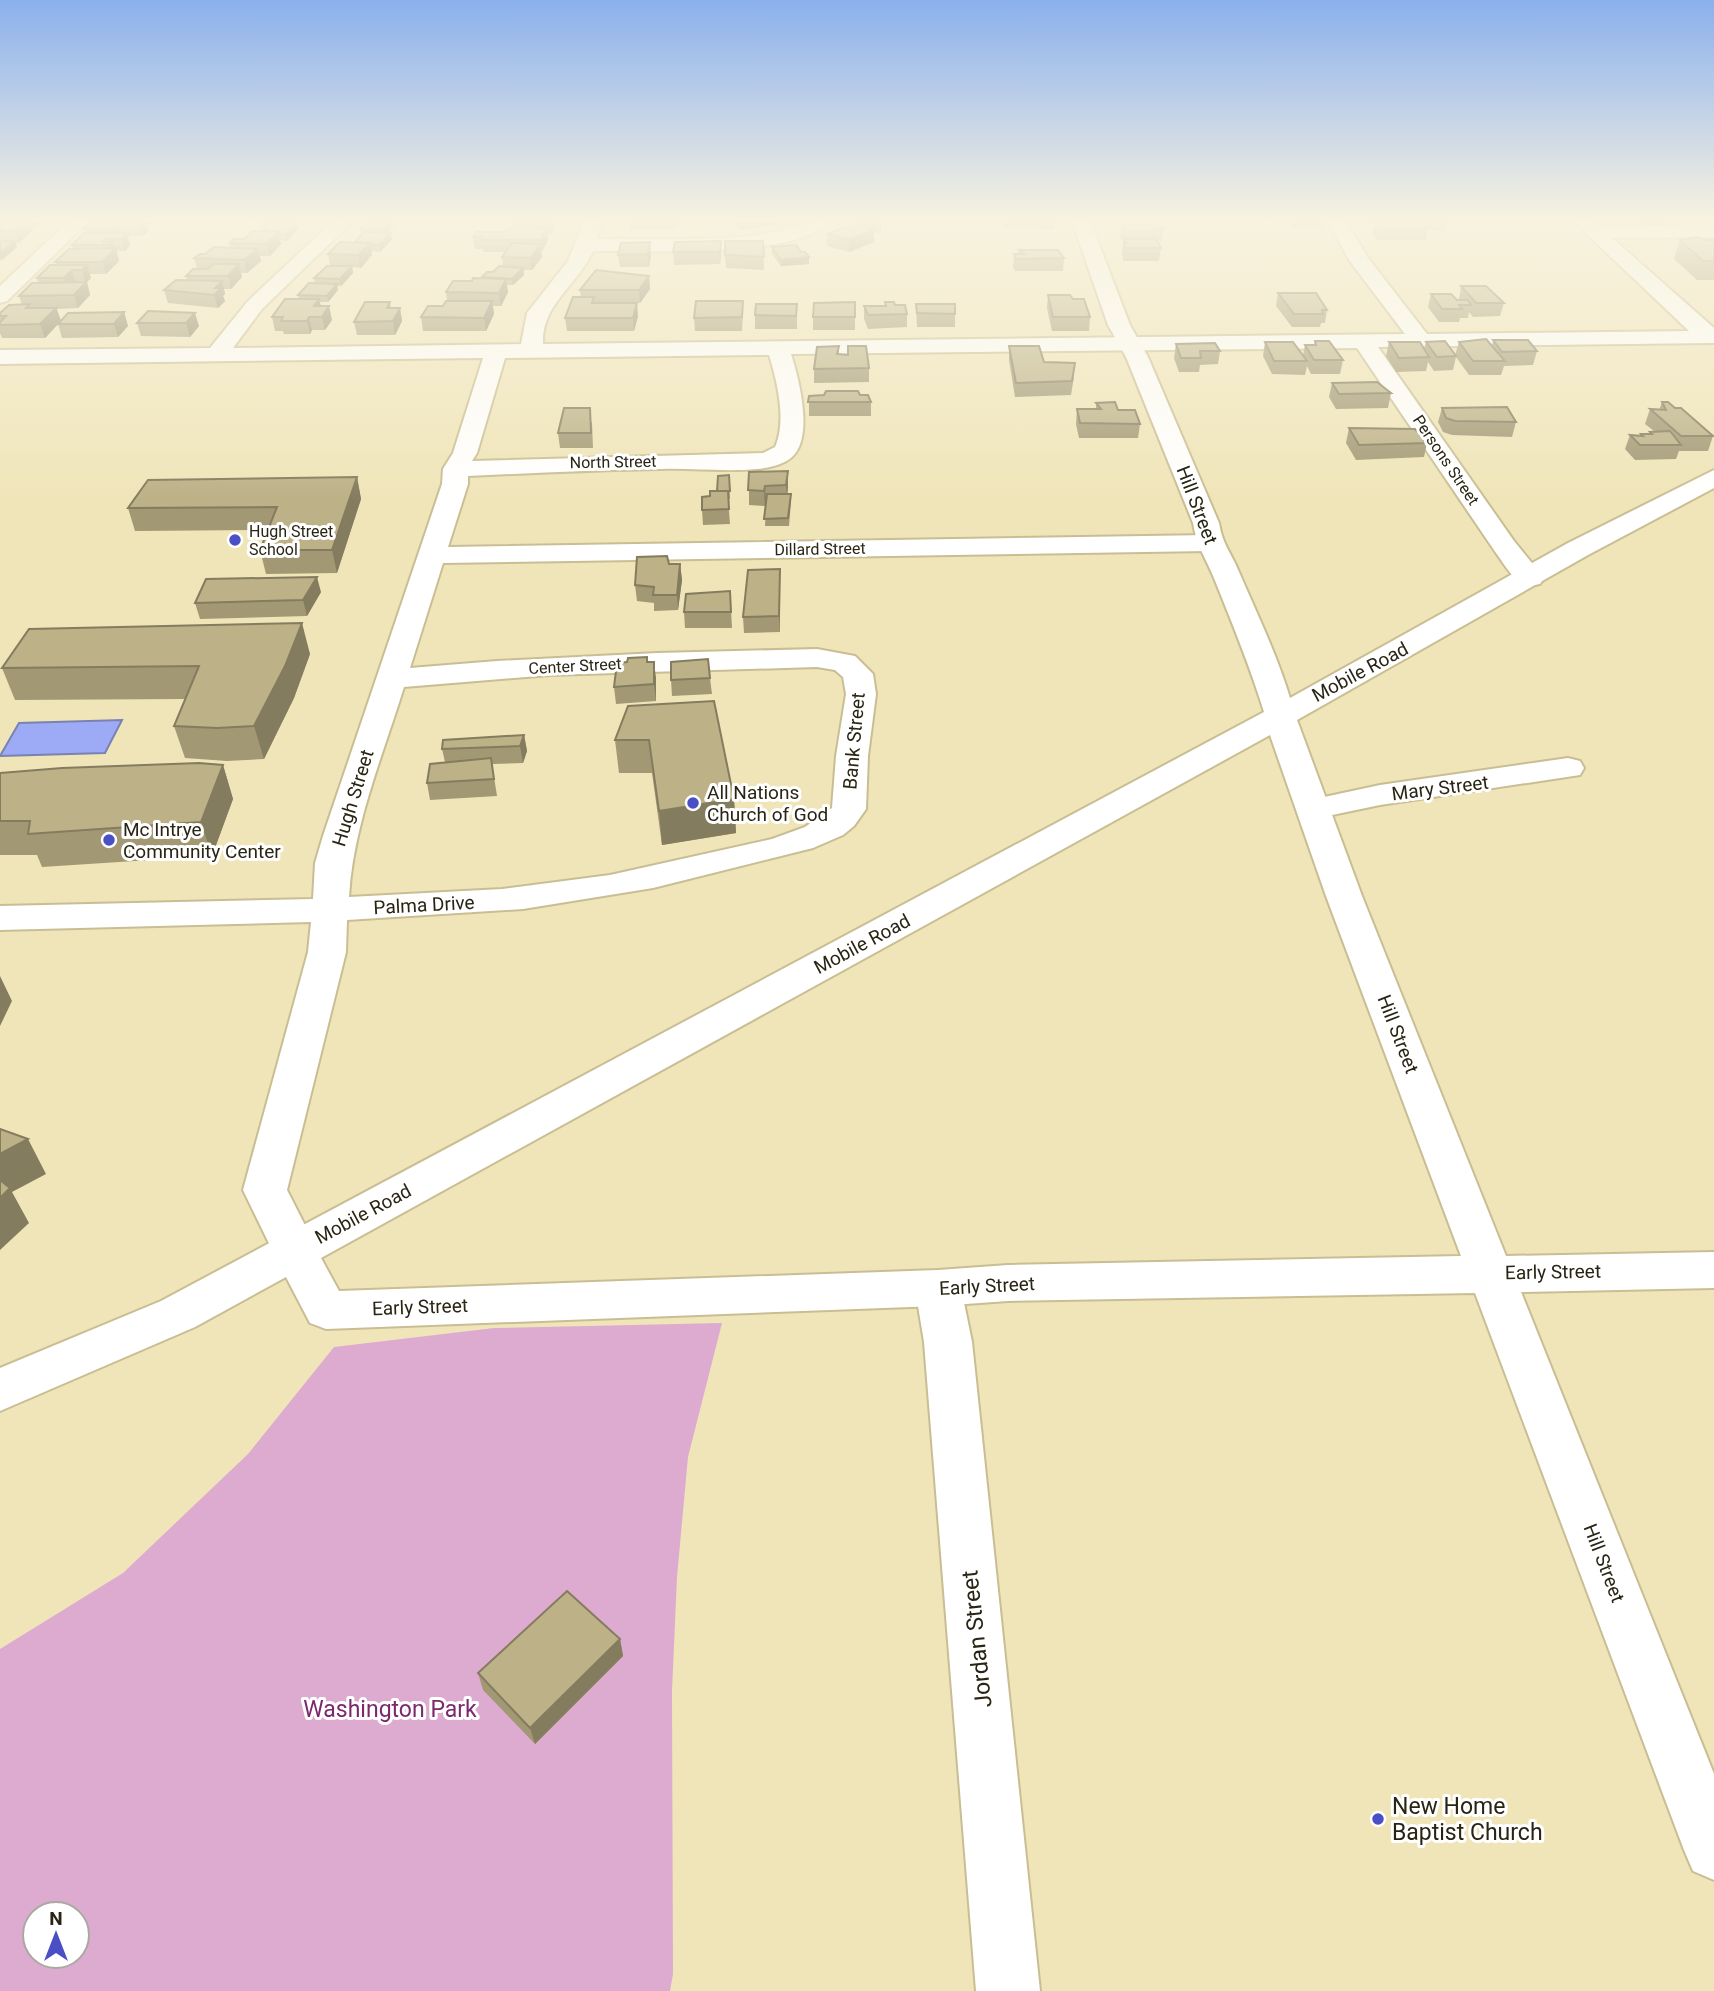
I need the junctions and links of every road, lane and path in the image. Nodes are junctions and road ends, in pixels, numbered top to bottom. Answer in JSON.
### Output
{"nodes":[{"id":1,"x":248,"y":314,"type":"edge"},
{"id":2,"x":536,"y":314,"type":"edge"},
{"id":3,"x":1115,"y":314,"type":"edge"},
{"id":4,"x":1401,"y":314,"type":"edge"},
{"id":5,"x":1684,"y":314,"type":"edge"},
{"id":6,"x":1713,"y":337,"type":"edge"},
{"id":7,"x":1421,"y":340,"type":"junction"},
{"id":8,"x":1363,"y":341,"type":"junction"},
{"id":9,"x":1129,"y":343,"type":"junction"},
{"id":10,"x":777,"y":347,"type":"junction"},
{"id":11,"x":496,"y":350,"type":"junction"},
{"id":12,"x":532,"y":350,"type":"junction"},
{"id":13,"x":217,"y":354,"type":"junction"},
{"id":14,"x":0,"y":357,"type":"edge"},
{"id":15,"x":455,"y":469,"type":"junction"},
{"id":16,"x":1714,"y":478,"type":"edge"},
{"id":17,"x":1209,"y":543,"type":"junction"},
{"id":18,"x":431,"y":556,"type":"junction"},
{"id":19,"x":1530,"y":578,"type":"junction"},
{"id":20,"x":844,"y":662,"type":"joint"},
{"id":21,"x":391,"y":679,"type":"junction"},
{"id":22,"x":1280,"y":715,"type":"junction"},
{"id":23,"x":1568,"y":768,"type":"dead end"},
{"id":24,"x":1313,"y":809,"type":"junction"},
{"id":25,"x":837,"y":823,"type":"joint"},
{"id":26,"x":330,"y":910,"type":"junction"},
{"id":27,"x":0,"y":918,"type":"edge"},
{"id":28,"x":295,"y":1251,"type":"junction"},
{"id":29,"x":1714,"y":1270,"type":"edge"},
{"id":30,"x":1492,"y":1273,"type":"junction"},
{"id":31,"x":939,"y":1289,"type":"junction"},
{"id":32,"x":0,"y":1390,"type":"edge"},
{"id":33,"x":1714,"y":1850,"type":"edge"},
{"id":34,"x":1008,"y":1991,"type":"edge"}],
"edges":[{"from":1,"to":13,"type":"street"},
{"from":2,"to":12,"type":"street"},
{"from":3,"to":9,"type":"street","name":"Hill Street"},
{"from":4,"to":7,"type":"street"},
{"from":5,"to":6,"type":"street"},
{"from":6,"to":7,"type":"street"},
{"from":7,"to":8,"type":"street"},
{"from":8,"to":9,"type":"street"},
{"from":8,"to":19,"type":"street","name":"Persons Street"},
{"from":9,"to":10,"type":"street"},
{"from":9,"to":17,"type":"street","name":"Hill Street"},
{"from":10,"to":12,"type":"street"},
{"from":10,"to":15,"type":"street","name":"North Street"},
{"from":11,"to":12,"type":"street"},
{"from":11,"to":13,"type":"street"},
{"from":11,"to":15,"type":"street","name":"Hugh Street"},
{"from":13,"to":14,"type":"street"},
{"from":15,"to":18,"type":"street","name":"Hugh Street"},
{"from":16,"to":19,"type":"street","name":"Mobile Road"},
{"from":17,"to":18,"type":"street","name":"Dillard Street"},
{"from":17,"to":22,"type":"street","name":"Hill Street"},
{"from":18,"to":21,"type":"street","name":"Hugh Street"},
{"from":19,"to":22,"type":"street","name":"Mobile Road"},
{"from":20,"to":21,"type":"street","name":"Center Street"},
{"from":20,"to":25,"type":"street","name":"Bank Street"},
{"from":21,"to":26,"type":"street","name":"Hugh Street"},
{"from":22,"to":24,"type":"street","name":"Hill Street"},
{"from":22,"to":28,"type":"street","name":"Mobile Road"},
{"from":23,"to":24,"type":"street","name":"Mary Street"},
{"from":24,"to":30,"type":"street","name":"Hill Street"},
{"from":25,"to":26,"type":"street","name":"Palma Drive"},
{"from":26,"to":27,"type":"street","name":"Palma Drive"},
{"from":26,"to":28,"type":"street","name":"Hugh Street"},
{"from":28,"to":31,"type":"street","name":"Early Street"},
{"from":28,"to":32,"type":"street","name":"Mobile Road"},
{"from":29,"to":30,"type":"street","name":"Early Street"},
{"from":30,"to":31,"type":"street","name":"Early Street"},
{"from":30,"to":33,"type":"street","name":"Hill Street"},
{"from":31,"to":34,"type":"street","name":"Jordan Street"}]}
